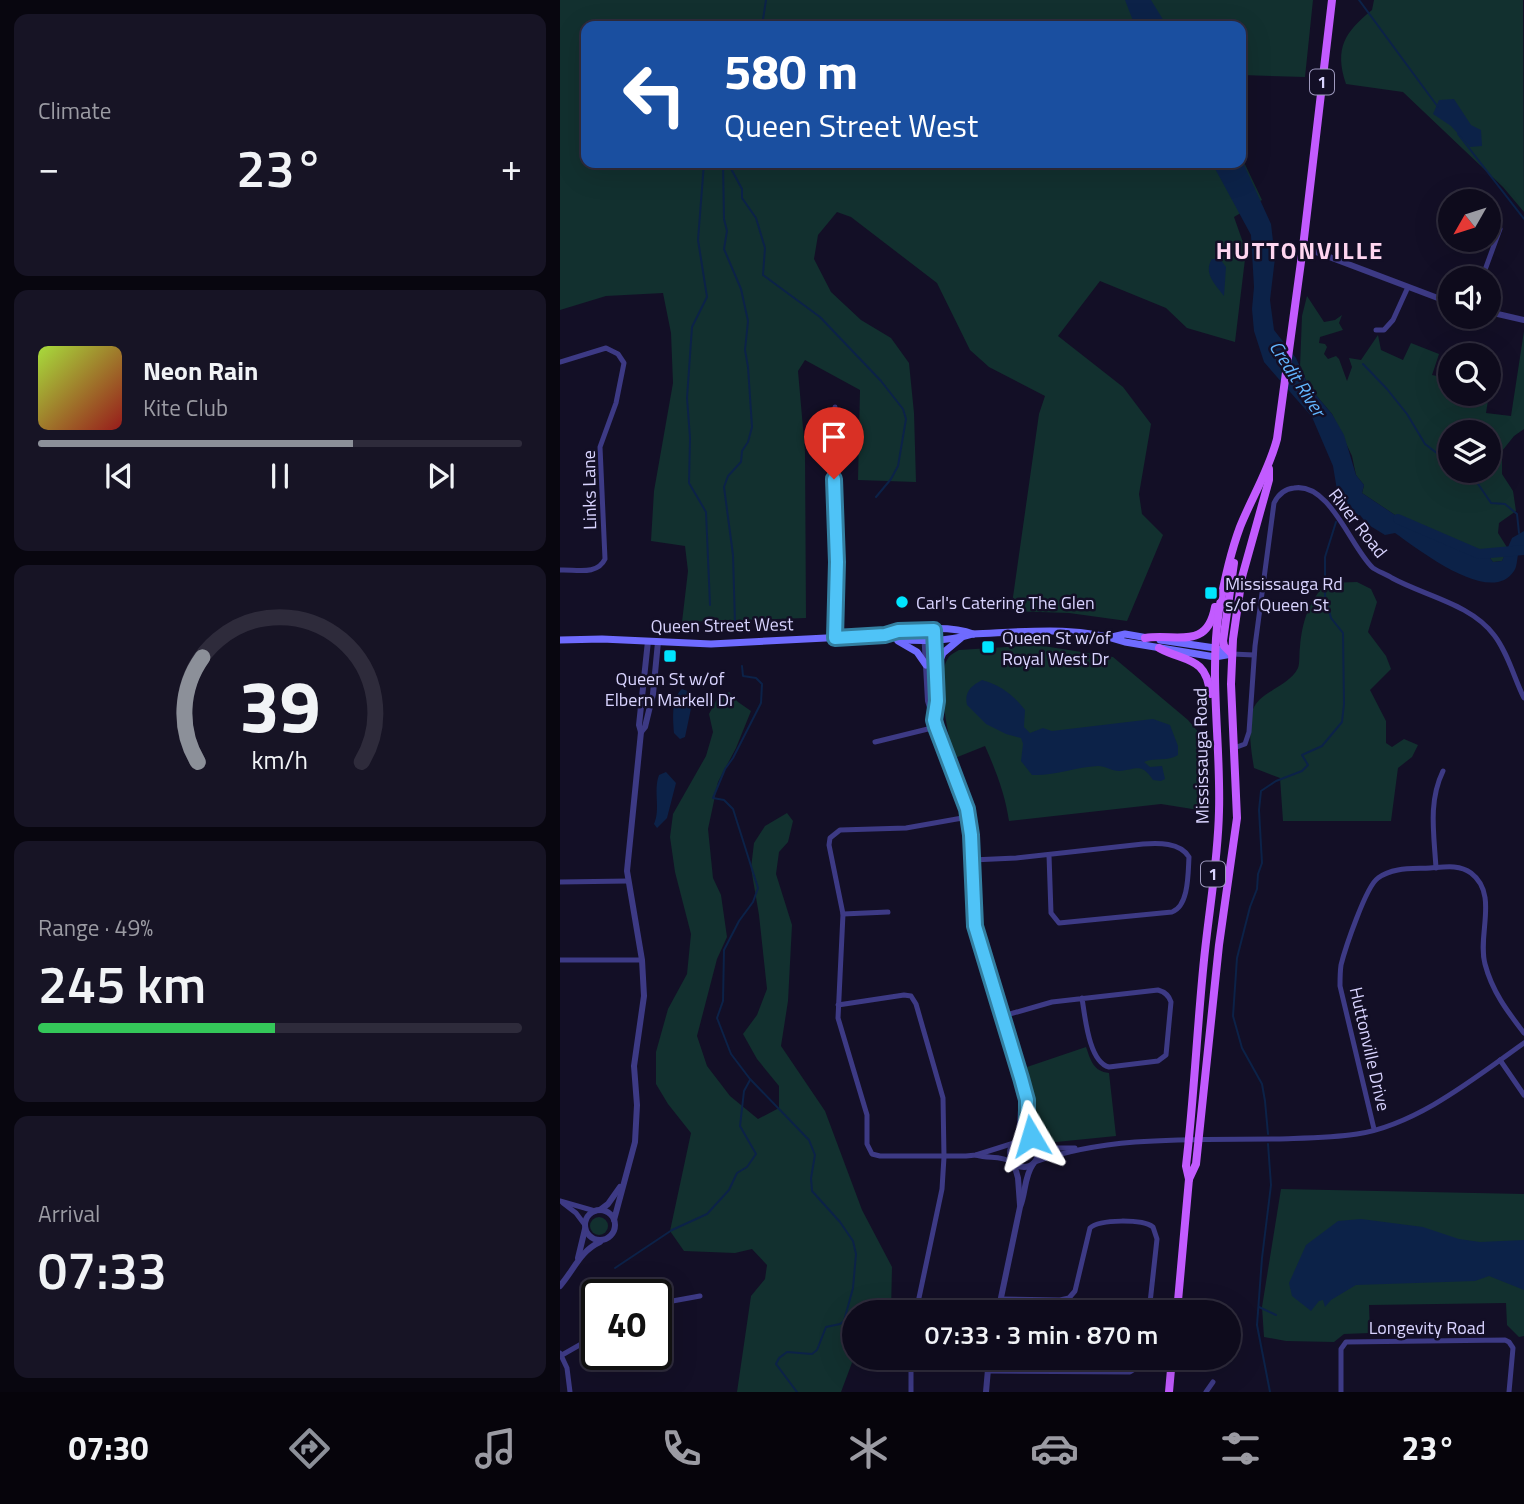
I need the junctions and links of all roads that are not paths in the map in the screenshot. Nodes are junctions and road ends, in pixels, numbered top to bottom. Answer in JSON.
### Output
{"nodes":[{"id":1,"x":1332,"y":0,"type":"edge"},
{"id":2,"x":1303,"y":247,"type":"junction"},
{"id":3,"x":1408,"y":287,"type":"junction"},
{"id":4,"x":1438,"y":298,"type":"edge"},
{"id":5,"x":1501,"y":315,"type":"edge"},
{"id":6,"x":1524,"y":320,"type":"edge"},
{"id":7,"x":1376,"y":330,"type":"dead end"},
{"id":8,"x":560,"y":362,"type":"edge"},
{"id":9,"x":835,"y":407,"type":"dead end"},
{"id":10,"x":1269,"y":466,"type":"junction"},
{"id":11,"x":1233,"y":550,"type":"junction"},
{"id":12,"x":1228,"y":566,"type":"junction"},
{"id":13,"x":560,"y":569,"type":"edge"},
{"id":14,"x":924,"y":630,"type":"junction"},
{"id":15,"x":934,"y":630,"type":"junction"},
{"id":16,"x":972,"y":634,"type":"junction"},
{"id":17,"x":885,"y":635,"type":"junction"},
{"id":18,"x":1111,"y":637,"type":"junction"},
{"id":19,"x":835,"y":638,"type":"junction"},
{"id":20,"x":961,"y":638,"type":"junction"},
{"id":21,"x":1145,"y":638,"type":"junction"},
{"id":22,"x":924,"y":639,"type":"junction"},
{"id":23,"x":935,"y":639,"type":"junction"},
{"id":24,"x":560,"y":640,"type":"edge"},
{"id":25,"x":898,"y":640,"type":"junction"},
{"id":26,"x":648,"y":641,"type":"junction"},
{"id":27,"x":658,"y":642,"type":"junction"},
{"id":28,"x":1159,"y":648,"type":"junction"},
{"id":29,"x":1215,"y":652,"type":"junction"},
{"id":30,"x":1232,"y":654,"type":"junction"},
{"id":31,"x":1254,"y":655,"type":"junction"},
{"id":32,"x":926,"y":665,"type":"junction"},
{"id":33,"x":936,"y":669,"type":"junction"},
{"id":34,"x":1524,"y":698,"type":"edge"},
{"id":35,"x":1216,"y":719,"type":"junction"},
{"id":36,"x":935,"y":724,"type":"junction"},
{"id":37,"x":641,"y":732,"type":"junction"},
{"id":38,"x":875,"y":741,"type":"dead end"},
{"id":39,"x":1234,"y":748,"type":"junction"},
{"id":40,"x":1443,"y":771,"type":"dead end"},
{"id":41,"x":968,"y":817,"type":"junction"},
{"id":42,"x":1049,"y":855,"type":"junction"},
{"id":43,"x":972,"y":860,"type":"junction"},
{"id":44,"x":1436,"y":868,"type":"junction"},
{"id":45,"x":560,"y":881,"type":"edge"},
{"id":46,"x":628,"y":881,"type":"junction"},
{"id":47,"x":888,"y":912,"type":"dead end"},
{"id":48,"x":843,"y":915,"type":"junction"},
{"id":49,"x":560,"y":960,"type":"edge"},
{"id":50,"x":642,"y":960,"type":"junction"},
{"id":51,"x":1082,"y":998,"type":"junction"},
{"id":52,"x":838,"y":1006,"type":"junction"},
{"id":53,"x":1003,"y":1016,"type":"junction"},
{"id":54,"x":1524,"y":1032,"type":"edge"},
{"id":55,"x":1524,"y":1043,"type":"edge"},
{"id":56,"x":1500,"y":1060,"type":"junction"},
{"id":57,"x":1524,"y":1094,"type":"edge"},
{"id":58,"x":1024,"y":1097,"type":"junction"},
{"id":59,"x":1374,"y":1129,"type":"junction"},
{"id":60,"x":1193,"y":1140,"type":"junction"},
{"id":61,"x":1015,"y":1142,"type":"junction"},
{"id":62,"x":1034,"y":1144,"type":"junction"},
{"id":63,"x":1082,"y":1148,"type":"junction"},
{"id":64,"x":976,"y":1155,"type":"junction"},
{"id":65,"x":944,"y":1157,"type":"junction"},
{"id":66,"x":1013,"y":1162,"type":"junction"},
{"id":67,"x":1034,"y":1163,"type":"junction"},
{"id":68,"x":623,"y":1183,"type":"junction"},
{"id":69,"x":560,"y":1201,"type":"edge"},
{"id":70,"x":1020,"y":1207,"type":"junction"},
{"id":71,"x":596,"y":1211,"type":"junction"},
{"id":72,"x":614,"y":1220,"type":"junction"},
{"id":73,"x":585,"y":1227,"type":"junction"},
{"id":74,"x":605,"y":1240,"type":"junction"},
{"id":75,"x":578,"y":1260,"type":"junction"},
{"id":76,"x":560,"y":1286,"type":"edge"},
{"id":77,"x":701,"y":1296,"type":"dead end"},
{"id":78,"x":1001,"y":1299,"type":"joint"},
{"id":79,"x":919,"y":1300,"type":"edge"},
{"id":80,"x":1060,"y":1300,"type":"edge"},
{"id":81,"x":1060,"y":1300,"type":"edge"},
{"id":82,"x":1150,"y":1300,"type":"edge"},
{"id":83,"x":1178,"y":1300,"type":"edge"},
{"id":84,"x":672,"y":1301,"type":"edge"},
{"id":85,"x":581,"y":1343,"type":"edge"},
{"id":86,"x":561,"y":1354,"type":"edge"},
{"id":87,"x":911,"y":1370,"type":"edge"},
{"id":88,"x":1133,"y":1370,"type":"edge"},
{"id":89,"x":1171,"y":1370,"type":"edge"},
{"id":90,"x":986,"y":1371,"type":"joint"},
{"id":91,"x":1213,"y":1382,"type":"dead end"},
{"id":92,"x":570,"y":1392,"type":"edge"},
{"id":93,"x":911,"y":1392,"type":"edge"},
{"id":94,"x":986,"y":1392,"type":"edge"},
{"id":95,"x":1169,"y":1392,"type":"edge"},
{"id":96,"x":1206,"y":1392,"type":"edge"},
{"id":97,"x":1340,"y":1392,"type":"edge"},
{"id":98,"x":1508,"y":1392,"type":"edge"}],
"edges":[{"from":1,"to":2,"type":"main road","name":"Mississauga Road","number":"1"},
{"from":2,"to":3,"type":"street"},
{"from":2,"to":10,"type":"main road","name":"Mississauga Road","number":"1"},
{"from":3,"to":4,"type":"street"},
{"from":3,"to":7,"type":"street"},
{"from":5,"to":6,"type":"street"},
{"from":8,"to":13,"type":"street","name":"Links Lane"},
{"from":9,"to":19,"type":"street"},
{"from":10,"to":11,"type":"main road","name":"Mississauga Road","number":"1"},
{"from":10,"to":30,"type":"main road","name":"Mississauga Road","number":"1"},
{"from":11,"to":12,"type":"main road","name":"Mississauga Road","number":"1"},
{"from":11,"to":30,"type":"main road"},
{"from":12,"to":21,"type":"main road"},
{"from":12,"to":29,"type":"main road","name":"Mississauga Road","number":"1"},
{"from":14,"to":15,"type":"main road","name":"Queen Street West"},
{"from":14,"to":17,"type":"main road","name":"Queen Street West"},
{"from":14,"to":22,"type":"street"},
{"from":15,"to":16,"type":"main road","name":"Queen Street West"},
{"from":15,"to":23,"type":"street"},
{"from":16,"to":18,"type":"main road","name":"Queen Street West"},
{"from":16,"to":20,"type":"main road","name":"Queen Street West"},
{"from":17,"to":19,"type":"main road","name":"Queen Street West"},
{"from":17,"to":25,"type":"main road","name":"Queen Street West"},
{"from":18,"to":21,"type":"main road","name":"Queen Street West"},
{"from":18,"to":28,"type":"main road","name":"Queen Street West"},
{"from":19,"to":27,"type":"main road","name":"Queen Street West"},
{"from":20,"to":23,"type":"main road","name":"Queen Street West"},
{"from":20,"to":33,"type":"main road"},
{"from":21,"to":29,"type":"main road","name":"Queen Street West"},
{"from":22,"to":23,"type":"main road","name":"Queen Street West"},
{"from":22,"to":25,"type":"main road","name":"Queen Street West"},
{"from":22,"to":32,"type":"street"},
{"from":23,"to":33,"type":"street"},
{"from":24,"to":26,"type":"main road","name":"Queen Street West"},
{"from":25,"to":32,"type":"main road"},
{"from":26,"to":27,"type":"main road","name":"Queen Street West"},
{"from":26,"to":37,"type":"street"},
{"from":27,"to":37,"type":"street"},
{"from":28,"to":29,"type":"main road","name":"Queen Street West"},
{"from":28,"to":35,"type":"main road"},
{"from":29,"to":30,"type":"main road","name":"Queen Street West"},
{"from":29,"to":35,"type":"main road","name":"Mississauga Road","number":"1"},
{"from":30,"to":31,"type":"street"},
{"from":30,"to":39,"type":"main road","name":"Mississauga Road","number":"1"},
{"from":31,"to":34,"type":"street","name":"River Road"},
{"from":31,"to":39,"type":"street","name":"River Road"},
{"from":32,"to":36,"type":"street"},
{"from":33,"to":36,"type":"street"},
{"from":35,"to":60,"type":"main road","name":"Mississauga Road","number":"1"},
{"from":36,"to":38,"type":"street"},
{"from":36,"to":41,"type":"street"},
{"from":37,"to":46,"type":"street"},
{"from":39,"to":60,"type":"main road","name":"Mississauga Road","number":"1"},
{"from":40,"to":44,"type":"street"},
{"from":41,"to":43,"type":"street"},
{"from":41,"to":48,"type":"street"},
{"from":42,"to":42,"type":"street"},
{"from":42,"to":43,"type":"street"},
{"from":43,"to":53,"type":"street"},
{"from":44,"to":54,"type":"street","name":"Huttonville Drive"},
{"from":44,"to":59,"type":"street","name":"Huttonville Drive"},
{"from":45,"to":46,"type":"street"},
{"from":46,"to":50,"type":"street"},
{"from":47,"to":48,"type":"street"},
{"from":48,"to":52,"type":"street"},
{"from":49,"to":50,"type":"street"},
{"from":50,"to":68,"type":"street"},
{"from":51,"to":51,"type":"street"},
{"from":51,"to":53,"type":"street"},
{"from":52,"to":65,"type":"street"},
{"from":52,"to":65,"type":"street"},
{"from":53,"to":58,"type":"street"},
{"from":55,"to":56,"type":"street"},
{"from":56,"to":57,"type":"street"},
{"from":56,"to":59,"type":"street"},
{"from":58,"to":61,"type":"street"},
{"from":58,"to":62,"type":"street"},
{"from":59,"to":60,"type":"street"},
{"from":60,"to":63,"type":"street"},
{"from":60,"to":83,"type":"main road","name":"Mississauga Road","number":"1"},
{"from":61,"to":62,"type":"street"},
{"from":61,"to":64,"type":"street"},
{"from":61,"to":66,"type":"street"},
{"from":62,"to":63,"type":"street"},
{"from":62,"to":67,"type":"street"},
{"from":63,"to":67,"type":"street"},
{"from":64,"to":65,"type":"street"},
{"from":64,"to":66,"type":"street"},
{"from":65,"to":79,"type":"street"},
{"from":66,"to":67,"type":"street"},
{"from":66,"to":70,"type":"street"},
{"from":67,"to":70,"type":"street"},
{"from":68,"to":71,"type":"street"},
{"from":68,"to":72,"type":"street"},
{"from":69,"to":71,"type":"street"},
{"from":69,"to":73,"type":"street"},
{"from":70,"to":78,"type":"street"},
{"from":71,"to":72,"type":"street"},
{"from":71,"to":73,"type":"street"},
{"from":72,"to":74,"type":"street"},
{"from":73,"to":74,"type":"street"},
{"from":73,"to":75,"type":"street"},
{"from":74,"to":75,"type":"street"},
{"from":75,"to":76,"type":"street"},
{"from":77,"to":84,"type":"street"},
{"from":78,"to":80,"type":"street"},
{"from":81,"to":82,"type":"street"},
{"from":85,"to":86,"type":"street"},
{"from":86,"to":92,"type":"street"},
{"from":87,"to":93,"type":"street"},
{"from":88,"to":90,"type":"street"},
{"from":89,"to":95,"type":"main road"},
{"from":90,"to":94,"type":"street"},
{"from":91,"to":96,"type":"street"},
{"from":97,"to":98,"type":"street","name":"Longevity Road"}]}
